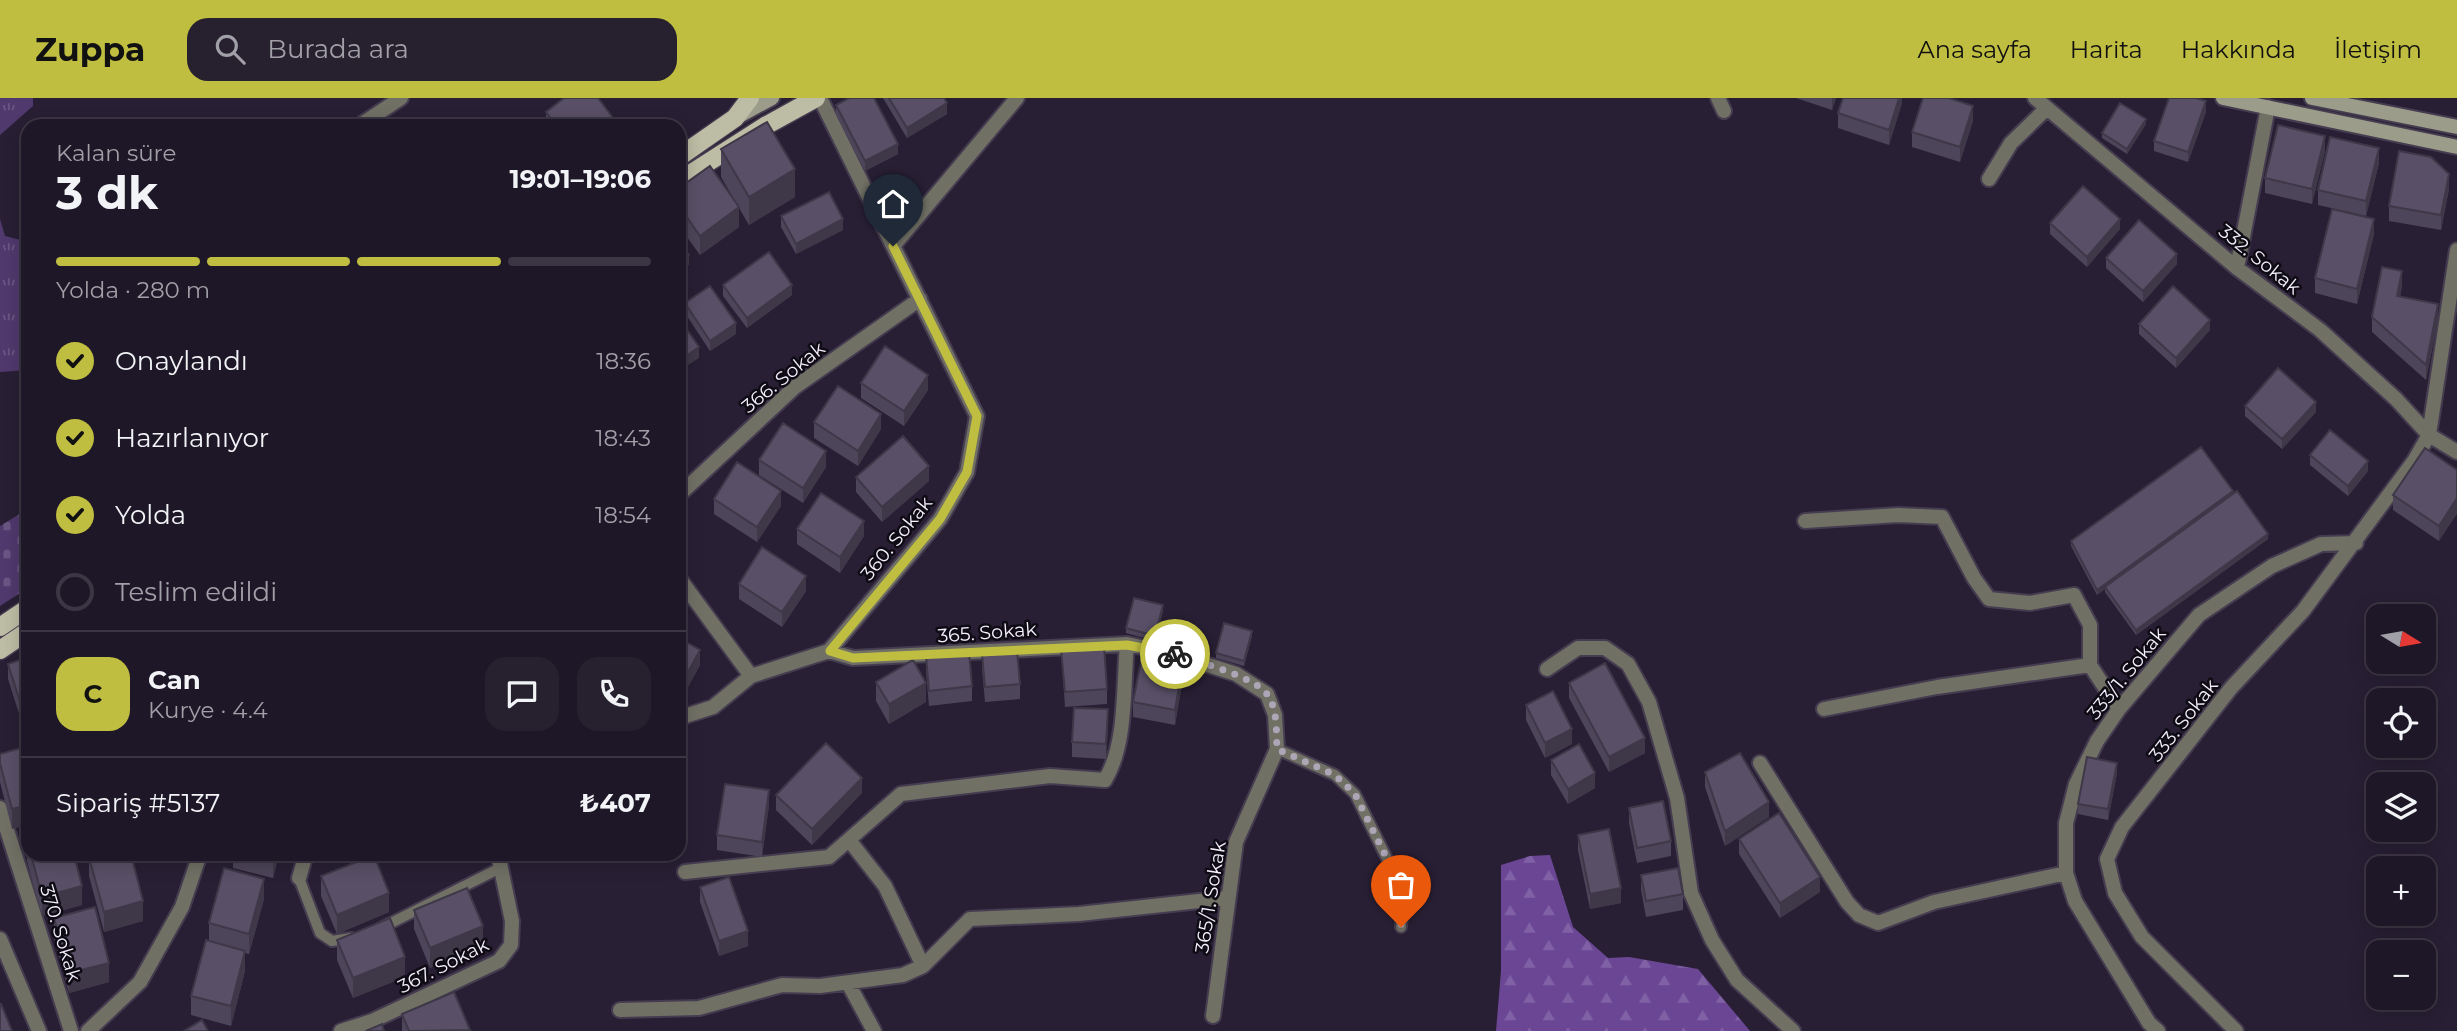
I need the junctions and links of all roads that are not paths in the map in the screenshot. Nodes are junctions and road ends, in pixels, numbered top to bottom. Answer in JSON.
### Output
{"nodes":[{"id":1,"x":401,"y":98,"type":"edge"},
{"id":2,"x":750,"y":98,"type":"edge"},
{"id":3,"x":772,"y":98,"type":"edge"},
{"id":4,"x":818,"y":98,"type":"edge"},
{"id":5,"x":1017,"y":98,"type":"edge"},
{"id":6,"x":2035,"y":98,"type":"edge"},
{"id":7,"x":2223,"y":98,"type":"edge"},
{"id":8,"x":2312,"y":98,"type":"edge"},
{"id":9,"x":2268,"y":107,"type":"junction"},
{"id":10,"x":2047,"y":108,"type":"junction"},
{"id":11,"x":735,"y":118,"type":"junction"},
{"id":12,"x":370,"y":119,"type":"edge"},
{"id":13,"x":2457,"y":127,"type":"edge"},
{"id":14,"x":2457,"y":148,"type":"edge"},
{"id":15,"x":686,"y":152,"type":"edge"},
{"id":16,"x":686,"y":177,"type":"edge"},
{"id":17,"x":1989,"y":180,"type":"dead end"},
{"id":18,"x":893,"y":246,"type":"junction"},
{"id":19,"x":2457,"y":250,"type":"edge"},
{"id":20,"x":2237,"y":268,"type":"junction"},
{"id":21,"x":920,"y":299,"type":"junction"},
{"id":22,"x":2429,"y":435,"type":"junction"},
{"id":23,"x":2457,"y":452,"type":"edge"},
{"id":24,"x":686,"y":488,"type":"edge"},
{"id":25,"x":1805,"y":521,"type":"dead end"},
{"id":26,"x":2356,"y":543,"type":"junction"},
{"id":27,"x":686,"y":588,"type":"edge"},
{"id":28,"x":21,"y":612,"type":"edge"},
{"id":29,"x":0,"y":627,"type":"edge"},
{"id":30,"x":21,"y":636,"type":"edge"},
{"id":31,"x":1127,"y":645,"type":"junction"},
{"id":32,"x":0,"y":650,"type":"edge"},
{"id":33,"x":830,"y":651,"type":"junction"},
{"id":34,"x":2091,"y":665,"type":"junction"},
{"id":35,"x":1547,"y":669,"type":"dead end"},
{"id":36,"x":751,"y":677,"type":"junction"},
{"id":37,"x":1824,"y":709,"type":"dead end"},
{"id":38,"x":2119,"y":709,"type":"junction"},
{"id":39,"x":686,"y":716,"type":"edge"},
{"id":40,"x":1277,"y":749,"type":"junction"},
{"id":41,"x":1760,"y":763,"type":"dead end"},
{"id":42,"x":0,"y":807,"type":"edge"},
{"id":43,"x":849,"y":840,"type":"junction"},
{"id":44,"x":198,"y":861,"type":"edge"},
{"id":45,"x":304,"y":861,"type":"edge"},
{"id":46,"x":500,"y":861,"type":"edge"},
{"id":47,"x":685,"y":872,"type":"dead end"},
{"id":48,"x":2066,"y":873,"type":"junction"},
{"id":49,"x":299,"y":878,"type":"joint"},
{"id":50,"x":1227,"y":898,"type":"junction"},
{"id":51,"x":1401,"y":927,"type":"dead end"},
{"id":52,"x":0,"y":939,"type":"edge"},
{"id":53,"x":923,"y":966,"type":"junction"},
{"id":54,"x":848,"y":983,"type":"junction"},
{"id":55,"x":620,"y":1010,"type":"dead end"},
{"id":56,"x":1213,"y":1016,"type":"dead end"},
{"id":57,"x":39,"y":1031,"type":"edge"},
{"id":58,"x":71,"y":1031,"type":"edge"},
{"id":59,"x":88,"y":1031,"type":"edge"},
{"id":60,"x":341,"y":1031,"type":"edge"},
{"id":61,"x":874,"y":1031,"type":"edge"},
{"id":62,"x":1793,"y":1031,"type":"edge"},
{"id":63,"x":2158,"y":1031,"type":"edge"},
{"id":64,"x":2236,"y":1031,"type":"edge"}],
"edges":[{"from":1,"to":12,"type":"street"},
{"from":2,"to":11,"type":"main road"},
{"from":3,"to":11,"type":"main road"},
{"from":4,"to":16,"type":"main road"},
{"from":4,"to":18,"type":"street","name":"360. Sokak"},
{"from":5,"to":18,"type":"street"},
{"from":6,"to":10,"type":"street","name":"332. Sokak"},
{"from":7,"to":9,"type":"main road"},
{"from":8,"to":13,"type":"main road"},
{"from":9,"to":14,"type":"main road"},
{"from":9,"to":20,"type":"street"},
{"from":10,"to":17,"type":"street"},
{"from":10,"to":20,"type":"street","name":"332. Sokak"},
{"from":11,"to":15,"type":"main road"},
{"from":18,"to":21,"type":"street","name":"360. Sokak"},
{"from":19,"to":22,"type":"street"},
{"from":20,"to":22,"type":"street","name":"332. Sokak"},
{"from":21,"to":24,"type":"street","name":"366. Sokak"},
{"from":21,"to":33,"type":"street","name":"360. Sokak"},
{"from":22,"to":23,"type":"street","name":"332. Sokak"},
{"from":22,"to":26,"type":"street","name":"333. Sokak"},
{"from":25,"to":34,"type":"street"},
{"from":26,"to":38,"type":"street","name":"333/1. Sokak"},
{"from":26,"to":64,"type":"street","name":"333. Sokak"},
{"from":27,"to":36,"type":"street"},
{"from":28,"to":29,"type":"main road"},
{"from":30,"to":32,"type":"main road"},
{"from":31,"to":33,"type":"street","name":"365. Sokak"},
{"from":31,"to":40,"type":"street","name":"365. Sokak"},
{"from":31,"to":43,"type":"street"},
{"from":33,"to":36,"type":"street"},
{"from":34,"to":37,"type":"street"},
{"from":34,"to":38,"type":"street"},
{"from":35,"to":62,"type":"street"},
{"from":36,"to":39,"type":"street"},
{"from":38,"to":48,"type":"street","name":"333/1. Sokak"},
{"from":40,"to":50,"type":"street","name":"365/1. Sokak"},
{"from":40,"to":51,"type":"lane"},
{"from":41,"to":48,"type":"street"},
{"from":42,"to":58,"type":"street","name":"370. Sokak"},
{"from":43,"to":47,"type":"street"},
{"from":43,"to":53,"type":"street"},
{"from":44,"to":59,"type":"street"},
{"from":45,"to":49,"type":"street"},
{"from":46,"to":49,"type":"lane"},
{"from":46,"to":60,"type":"street","name":"367. Sokak"},
{"from":48,"to":63,"type":"street","name":"333/1. Sokak"},
{"from":50,"to":53,"type":"street"},
{"from":50,"to":56,"type":"street","name":"365/1. Sokak"},
{"from":52,"to":57,"type":"street"},
{"from":53,"to":54,"type":"street"},
{"from":54,"to":55,"type":"street"},
{"from":54,"to":61,"type":"street"}]}
